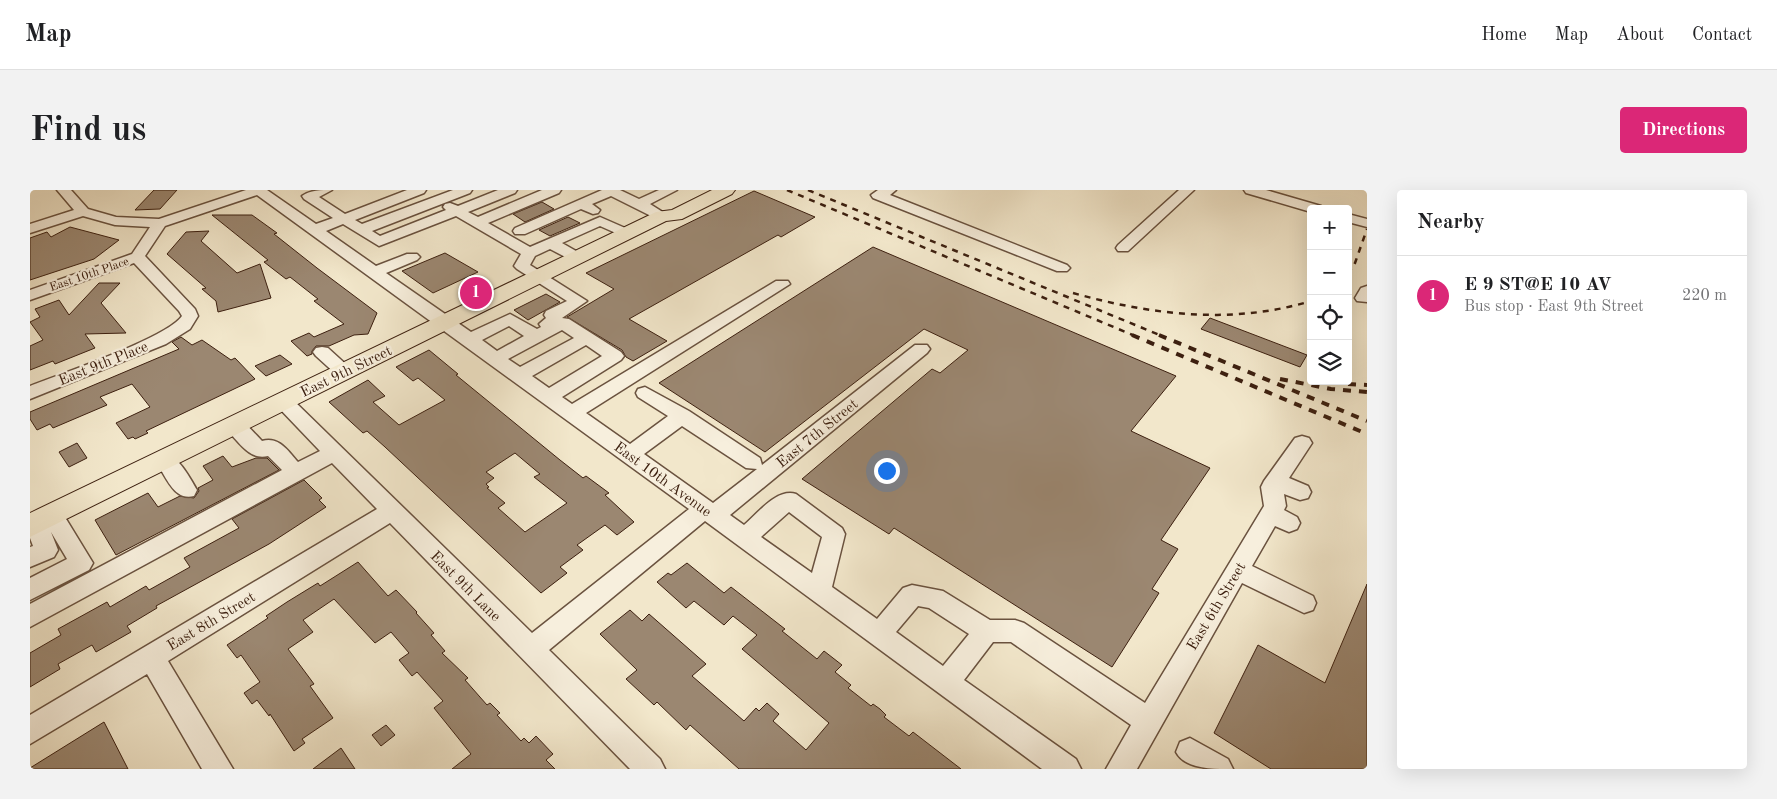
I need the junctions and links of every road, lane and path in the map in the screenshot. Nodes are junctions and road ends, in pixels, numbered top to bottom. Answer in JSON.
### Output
{"nodes":[{"id":1,"x":64,"y":190,"type":"edge"},
{"id":2,"x":283,"y":190,"type":"edge"},
{"id":3,"x":325,"y":190,"type":"edge"},
{"id":4,"x":419,"y":190,"type":"edge"},
{"id":5,"x":424,"y":190,"type":"edge"},
{"id":6,"x":465,"y":190,"type":"edge"},
{"id":7,"x":510,"y":190,"type":"edge"},
{"id":8,"x":554,"y":190,"type":"edge"},
{"id":9,"x":610,"y":190,"type":"edge"},
{"id":10,"x":670,"y":190,"type":"edge"},
{"id":11,"x":704,"y":190,"type":"edge"},
{"id":12,"x":726,"y":190,"type":"edge"},
{"id":13,"x":889,"y":190,"type":"edge"},
{"id":14,"x":1188,"y":190,"type":"edge"},
{"id":15,"x":1251,"y":190,"type":"edge"},
{"id":16,"x":261,"y":191,"type":"edge"},
{"id":17,"x":439,"y":200,"type":"junction"},
{"id":18,"x":636,"y":203,"type":"junction"},
{"id":19,"x":581,"y":204,"type":"junction"},
{"id":20,"x":1307,"y":206,"type":"edge"},
{"id":21,"x":458,"y":211,"type":"junction"},
{"id":22,"x":83,"y":212,"type":"junction"},
{"id":23,"x":662,"y":216,"type":"junction"},
{"id":24,"x":602,"y":218,"type":"junction"},
{"id":25,"x":344,"y":219,"type":"junction"},
{"id":26,"x":1352,"y":219,"type":"edge"},
{"id":27,"x":478,"y":222,"type":"junction"},
{"id":28,"x":160,"y":223,"type":"junction"},
{"id":29,"x":1367,"y":223,"type":"edge"},
{"id":30,"x":30,"y":229,"type":"edge"},
{"id":31,"x":315,"y":230,"type":"junction"},
{"id":32,"x":361,"y":230,"type":"junction"},
{"id":33,"x":520,"y":231,"type":"dead end"},
{"id":34,"x":628,"y":234,"type":"junction"},
{"id":35,"x":550,"y":243,"type":"junction"},
{"id":36,"x":1122,"y":248,"type":"dead end"},
{"id":37,"x":529,"y":253,"type":"junction"},
{"id":38,"x":137,"y":257,"type":"junction"},
{"id":39,"x":412,"y":257,"type":"dead end"},
{"id":40,"x":578,"y":258,"type":"junction"},
{"id":41,"x":1062,"y":268,"type":"dead end"},
{"id":42,"x":376,"y":272,"type":"junction"},
{"id":43,"x":539,"y":277,"type":"junction"},
{"id":44,"x":782,"y":284,"type":"dead end"},
{"id":45,"x":30,"y":295,"type":"edge"},
{"id":46,"x":486,"y":302,"type":"junction"},
{"id":47,"x":510,"y":319,"type":"junction"},
{"id":48,"x":446,"y":322,"type":"junction"},
{"id":49,"x":533,"y":335,"type":"junction"},
{"id":50,"x":587,"y":338,"type":"junction"},
{"id":51,"x":471,"y":339,"type":"junction"},
{"id":52,"x":921,"y":349,"type":"dead end"},
{"id":53,"x":322,"y":352,"type":"dead end"},
{"id":54,"x":496,"y":358,"type":"junction"},
{"id":55,"x":344,"y":372,"type":"junction"},
{"id":56,"x":519,"y":375,"type":"junction"},
{"id":57,"x":30,"y":393,"type":"edge"},
{"id":58,"x":645,"y":393,"type":"dead end"},
{"id":59,"x":549,"y":396,"type":"junction"},
{"id":60,"x":284,"y":402,"type":"junction"},
{"id":61,"x":572,"y":413,"type":"junction"},
{"id":62,"x":682,"y":416,"type":"junction"},
{"id":63,"x":235,"y":426,"type":"junction"},
{"id":64,"x":1302,"y":443,"type":"dead end"},
{"id":65,"x":334,"y":453,"type":"junction"},
{"id":66,"x":629,"y":455,"type":"junction"},
{"id":67,"x":165,"y":460,"type":"junction"},
{"id":68,"x":753,"y":463,"type":"dead end"},
{"id":69,"x":296,"y":472,"type":"junction"},
{"id":70,"x":1276,"y":481,"type":"junction"},
{"id":71,"x":186,"y":490,"type":"dead end"},
{"id":72,"x":1300,"y":492,"type":"dead end"},
{"id":73,"x":392,"y":511,"type":"junction"},
{"id":74,"x":709,"y":513,"type":"junction"},
{"id":75,"x":39,"y":522,"type":"edge"},
{"id":76,"x":744,"y":538,"type":"junction"},
{"id":77,"x":30,"y":558,"type":"edge"},
{"id":78,"x":1238,"y":570,"type":"junction"},
{"id":79,"x":30,"y":590,"type":"edge"},
{"id":80,"x":819,"y":592,"type":"junction"},
{"id":81,"x":1304,"y":603,"type":"dead end"},
{"id":82,"x":30,"y":616,"type":"edge"},
{"id":83,"x":986,"y":630,"type":"junction"},
{"id":84,"x":879,"y":634,"type":"junction"},
{"id":85,"x":530,"y":650,"type":"junction"},
{"id":86,"x":151,"y":657,"type":"junction"},
{"id":87,"x":946,"y":683,"type":"junction"},
{"id":88,"x":1148,"y":721,"type":"junction"},
{"id":89,"x":30,"y":730,"type":"edge"},
{"id":90,"x":1190,"y":752,"type":"dead end"},
{"id":91,"x":218,"y":769,"type":"edge"},
{"id":92,"x":650,"y":769,"type":"edge"},
{"id":93,"x":1066,"y":769,"type":"edge"},
{"id":94,"x":1122,"y":769,"type":"edge"},
{"id":95,"x":1218,"y":769,"type":"edge"}],
"edges":[{"from":1,"to":22,"type":"street"},
{"from":2,"to":16,"type":"street"},
{"from":3,"to":25,"type":"street"},
{"from":4,"to":25,"type":"street"},
{"from":5,"to":17,"type":"street"},
{"from":6,"to":17,"type":"street"},
{"from":7,"to":21,"type":"street"},
{"from":8,"to":27,"type":"street"},
{"from":9,"to":18,"type":"street"},
{"from":9,"to":19,"type":"street"},
{"from":10,"to":18,"type":"street"},
{"from":11,"to":23,"type":"main road","name":"East 9th Street"},
{"from":12,"to":23,"type":"main road","name":"East 9th Street"},
{"from":13,"to":41,"type":"street"},
{"from":14,"to":36,"type":"street"},
{"from":15,"to":20,"type":"street"},
{"from":16,"to":28,"type":"street"},
{"from":16,"to":31,"type":"street","name":"East 10th Avenue"},
{"from":17,"to":21,"type":"street"},
{"from":17,"to":32,"type":"street"},
{"from":18,"to":23,"type":"street"},
{"from":18,"to":24,"type":"street"},
{"from":19,"to":24,"type":"street"},
{"from":19,"to":33,"type":"street"},
{"from":21,"to":27,"type":"street"},
{"from":21,"to":32,"type":"street"},
{"from":22,"to":28,"type":"street"},
{"from":22,"to":30,"type":"street"},
{"from":23,"to":34,"type":"main road","name":"East 9th Street"},
{"from":24,"to":34,"type":"street"},
{"from":24,"to":35,"type":"street"},
{"from":25,"to":31,"type":"street"},
{"from":25,"to":32,"type":"street"},
{"from":26,"to":29,"type":"street"},
{"from":27,"to":37,"type":"street"},
{"from":28,"to":38,"type":"street","name":"East 10th Place"},
{"from":31,"to":42,"type":"street","name":"East 10th Avenue"},
{"from":34,"to":40,"type":"main road","name":"East 9th Street"},
{"from":35,"to":37,"type":"street"},
{"from":35,"to":40,"type":"street"},
{"from":37,"to":43,"type":"street"},
{"from":38,"to":45,"type":"street","name":"East 10th Place"},
{"from":38,"to":57,"type":"street","name":"East 9th Place"},
{"from":39,"to":42,"type":"street"},
{"from":40,"to":43,"type":"main road","name":"East 9th Street"},
{"from":42,"to":48,"type":"street","name":"East 10th Avenue"},
{"from":43,"to":46,"type":"main road","name":"East 9th Street"},
{"from":43,"to":49,"type":"street"},
{"from":44,"to":61,"type":"street"},
{"from":46,"to":47,"type":"street"},
{"from":46,"to":48,"type":"main road","name":"East 9th Street"},
{"from":47,"to":49,"type":"street"},
{"from":47,"to":51,"type":"street"},
{"from":48,"to":51,"type":"street","name":"East 10th Avenue"},
{"from":48,"to":55,"type":"main road","name":"East 9th Street"},
{"from":49,"to":50,"type":"street"},
{"from":49,"to":54,"type":"street"},
{"from":50,"to":56,"type":"street"},
{"from":50,"to":59,"type":"street"},
{"from":51,"to":54,"type":"street","name":"East 10th Avenue"},
{"from":52,"to":74,"type":"street","name":"East 7th Street"},
{"from":53,"to":55,"type":"street"},
{"from":54,"to":56,"type":"street","name":"East 10th Avenue"},
{"from":55,"to":60,"type":"main road","name":"East 9th Street"},
{"from":56,"to":59,"type":"street","name":"East 10th Avenue"},
{"from":58,"to":62,"type":"street"},
{"from":59,"to":61,"type":"street","name":"East 10th Avenue"},
{"from":60,"to":63,"type":"main road","name":"East 9th Street"},
{"from":60,"to":65,"type":"street","name":"East 9th Lane"},
{"from":61,"to":66,"type":"street","name":"East 10th Avenue"},
{"from":62,"to":66,"type":"street"},
{"from":62,"to":68,"type":"street"},
{"from":63,"to":67,"type":"main road","name":"East 9th Street"},
{"from":63,"to":69,"type":"street"},
{"from":64,"to":70,"type":"street"},
{"from":65,"to":69,"type":"street"},
{"from":65,"to":73,"type":"street","name":"East 9th Lane"},
{"from":66,"to":74,"type":"street","name":"East 10th Avenue"},
{"from":67,"to":71,"type":"street"},
{"from":67,"to":75,"type":"main road","name":"East 9th Street"},
{"from":69,"to":82,"type":"street"},
{"from":70,"to":72,"type":"street"},
{"from":70,"to":78,"type":"street","name":"East 6th Street"},
{"from":73,"to":85,"type":"street","name":"East 9th Lane"},
{"from":73,"to":86,"type":"street","name":"East 8th Street"},
{"from":74,"to":76,"type":"street","name":"East 10th Avenue"},
{"from":74,"to":85,"type":"street","name":"East 7th Street"},
{"from":75,"to":77,"type":"street"},
{"from":75,"to":79,"type":"street"},
{"from":76,"to":80,"type":"street","name":"East 10th Avenue"},
{"from":76,"to":80,"type":"street"},
{"from":78,"to":81,"type":"street"},
{"from":78,"to":88,"type":"street","name":"East 6th Street"},
{"from":80,"to":84,"type":"street","name":"East 10th Avenue"},
{"from":83,"to":84,"type":"street"},
{"from":83,"to":87,"type":"street"},
{"from":83,"to":88,"type":"street"},
{"from":84,"to":87,"type":"street","name":"East 10th Avenue"},
{"from":85,"to":92,"type":"street","name":"East 9th Lane"},
{"from":86,"to":89,"type":"street","name":"East 8th Street"},
{"from":86,"to":91,"type":"street"},
{"from":87,"to":93,"type":"street","name":"East 10th Avenue"},
{"from":88,"to":94,"type":"street","name":"East 6th Street"},
{"from":90,"to":95,"type":"street"}]}
